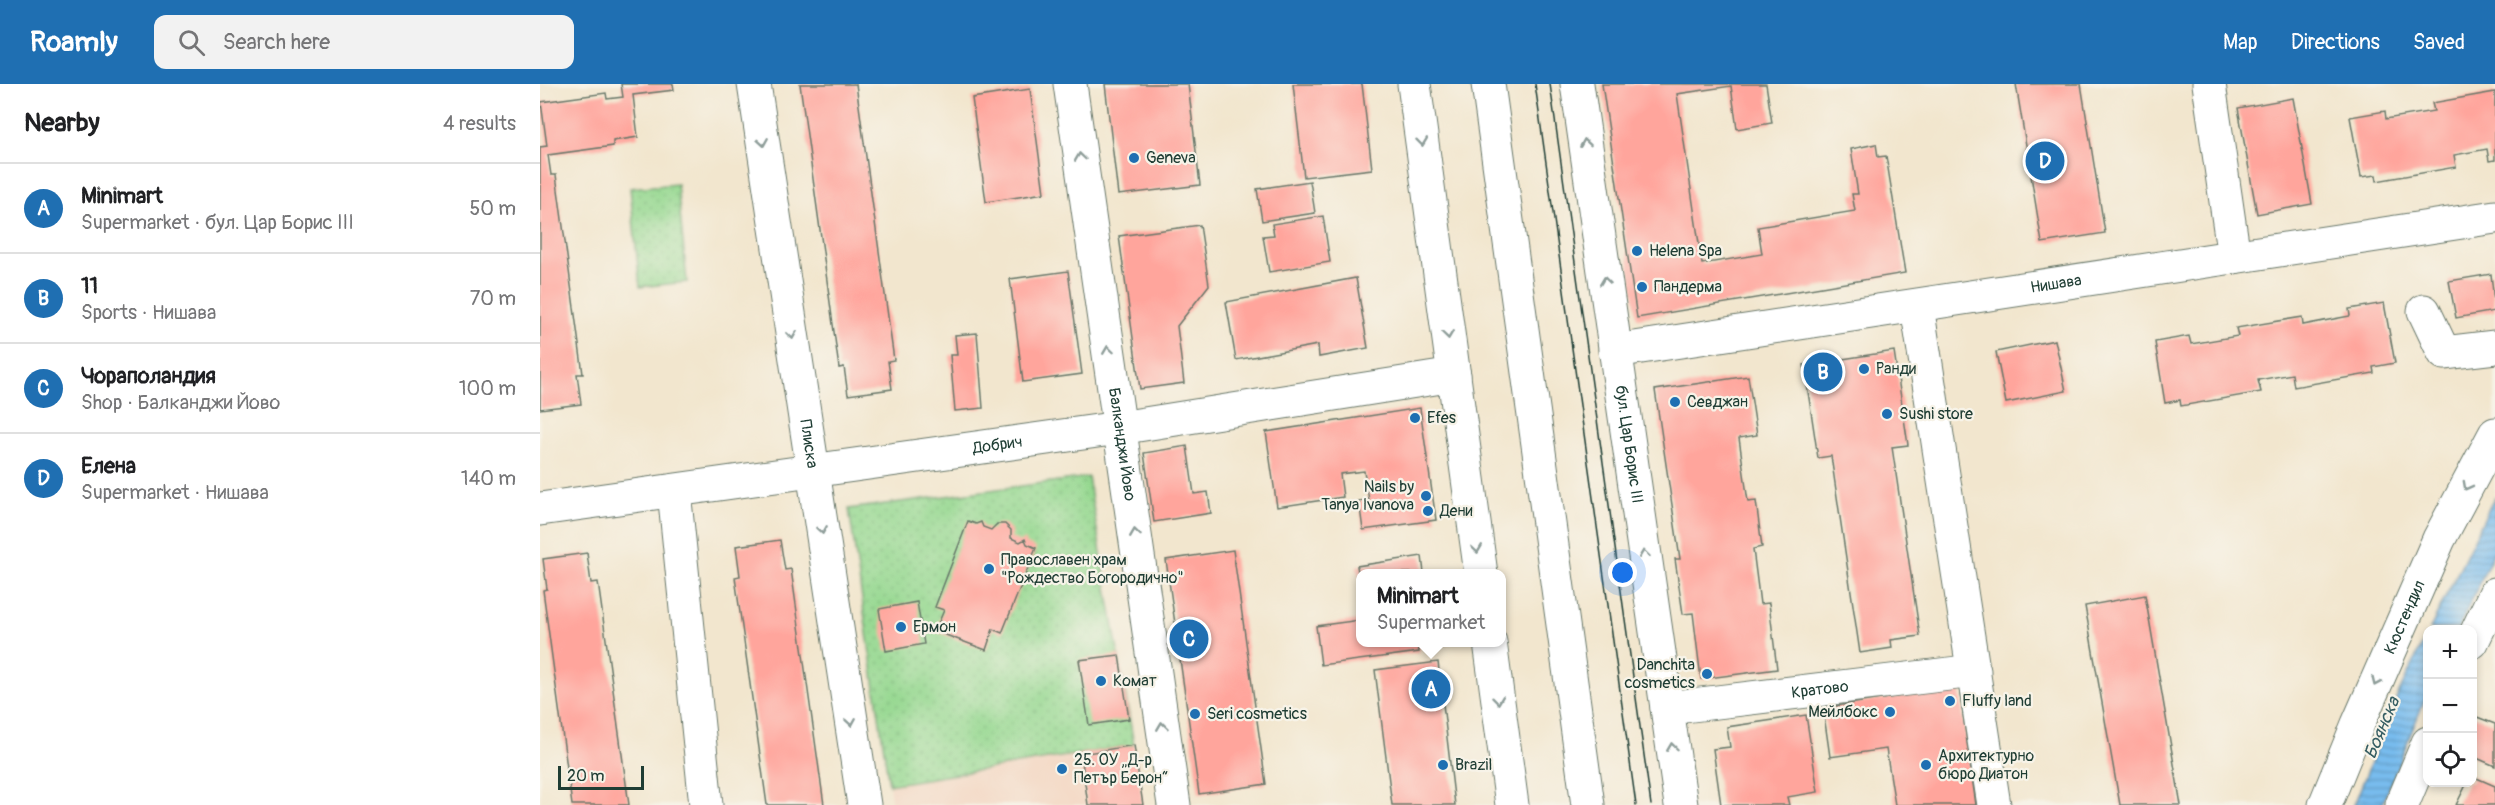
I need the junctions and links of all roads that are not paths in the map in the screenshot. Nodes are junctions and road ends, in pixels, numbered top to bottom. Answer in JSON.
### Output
{"nodes":[{"id":1,"x":754,"y":84,"type":"edge"},
{"id":2,"x":1070,"y":84,"type":"edge"},
{"id":3,"x":1414,"y":84,"type":"edge"},
{"id":4,"x":1488,"y":84,"type":"edge"},
{"id":5,"x":1577,"y":84,"type":"edge"},
{"id":6,"x":2209,"y":84,"type":"edge"},
{"id":7,"x":2495,"y":217,"type":"edge"},
{"id":8,"x":2234,"y":257,"type":"junction"},
{"id":9,"x":1917,"y":306,"type":"junction"},
{"id":10,"x":2424,"y":311,"type":"dead end"},
{"id":11,"x":2495,"y":347,"type":"edge"},
{"id":12,"x":1615,"y":351,"type":"junction"},
{"id":13,"x":1454,"y":375,"type":"junction"},
{"id":14,"x":1119,"y":428,"type":"junction"},
{"id":15,"x":2495,"y":434,"type":"edge"},
{"id":16,"x":813,"y":472,"type":"junction"},
{"id":17,"x":674,"y":491,"type":"junction"},
{"id":18,"x":540,"y":509,"type":"edge"},
{"id":19,"x":1480,"y":569,"type":"edge"},
{"id":20,"x":2495,"y":594,"type":"edge"},
{"id":21,"x":2477,"y":632,"type":"edge"},
{"id":22,"x":1491,"y":647,"type":"edge"},
{"id":23,"x":1974,"y":670,"type":"junction"},
{"id":24,"x":1667,"y":708,"type":"junction"},
{"id":25,"x":2423,"y":753,"type":"edge"},
{"id":26,"x":706,"y":805,"type":"edge"},
{"id":27,"x":864,"y":805,"type":"edge"},
{"id":28,"x":1174,"y":805,"type":"edge"},
{"id":29,"x":1512,"y":805,"type":"edge"},
{"id":30,"x":1588,"y":805,"type":"edge"},
{"id":31,"x":1681,"y":805,"type":"edge"},
{"id":32,"x":1994,"y":805,"type":"edge"},
{"id":33,"x":2325,"y":805,"type":"edge"},
{"id":34,"x":2402,"y":805,"type":"edge"}],
"edges":[{"from":1,"to":16,"type":"street","name":"Плиска","one_way":true},
{"from":14,"to":2,"type":"street","name":"Балканджи Йово","one_way":true},
{"from":3,"to":13,"type":"street","one_way":true},
{"from":4,"to":30,"type":"street"},
{"from":12,"to":5,"type":"street","name":"бул. Цар Борис III","one_way":true},
{"from":6,"to":8,"type":"street"},
{"from":7,"to":8,"type":"street","name":"Нишава"},
{"from":8,"to":9,"type":"street","name":"Нишава"},
{"from":9,"to":12,"type":"street","name":"Нишава"},
{"from":9,"to":23,"type":"street"},
{"from":10,"to":11,"type":"street"},
{"from":24,"to":12,"type":"street","name":"бул. Цар Борис III","one_way":true},
{"from":13,"to":14,"type":"street","name":"Добрич"},
{"from":13,"to":19,"type":"street","one_way":true},
{"from":14,"to":16,"type":"street","name":"Добрич"},
{"from":28,"to":14,"type":"street","name":"Балканджи Йово","one_way":true},
{"from":15,"to":33,"type":"street","name":"Кюстендил","one_way":true},
{"from":16,"to":17,"type":"street","name":"Добрич"},
{"from":16,"to":27,"type":"street","name":"Плиска","one_way":true},
{"from":17,"to":18,"type":"street","name":"Добрич"},
{"from":17,"to":26,"type":"street"},
{"from":20,"to":21,"type":"street"},
{"from":22,"to":29,"type":"street","one_way":true},
{"from":23,"to":24,"type":"street","name":"Кратово"},
{"from":23,"to":32,"type":"street"},
{"from":31,"to":24,"type":"street","name":"бул. Цар Борис III","one_way":true},
{"from":25,"to":34,"type":"street"}]}
